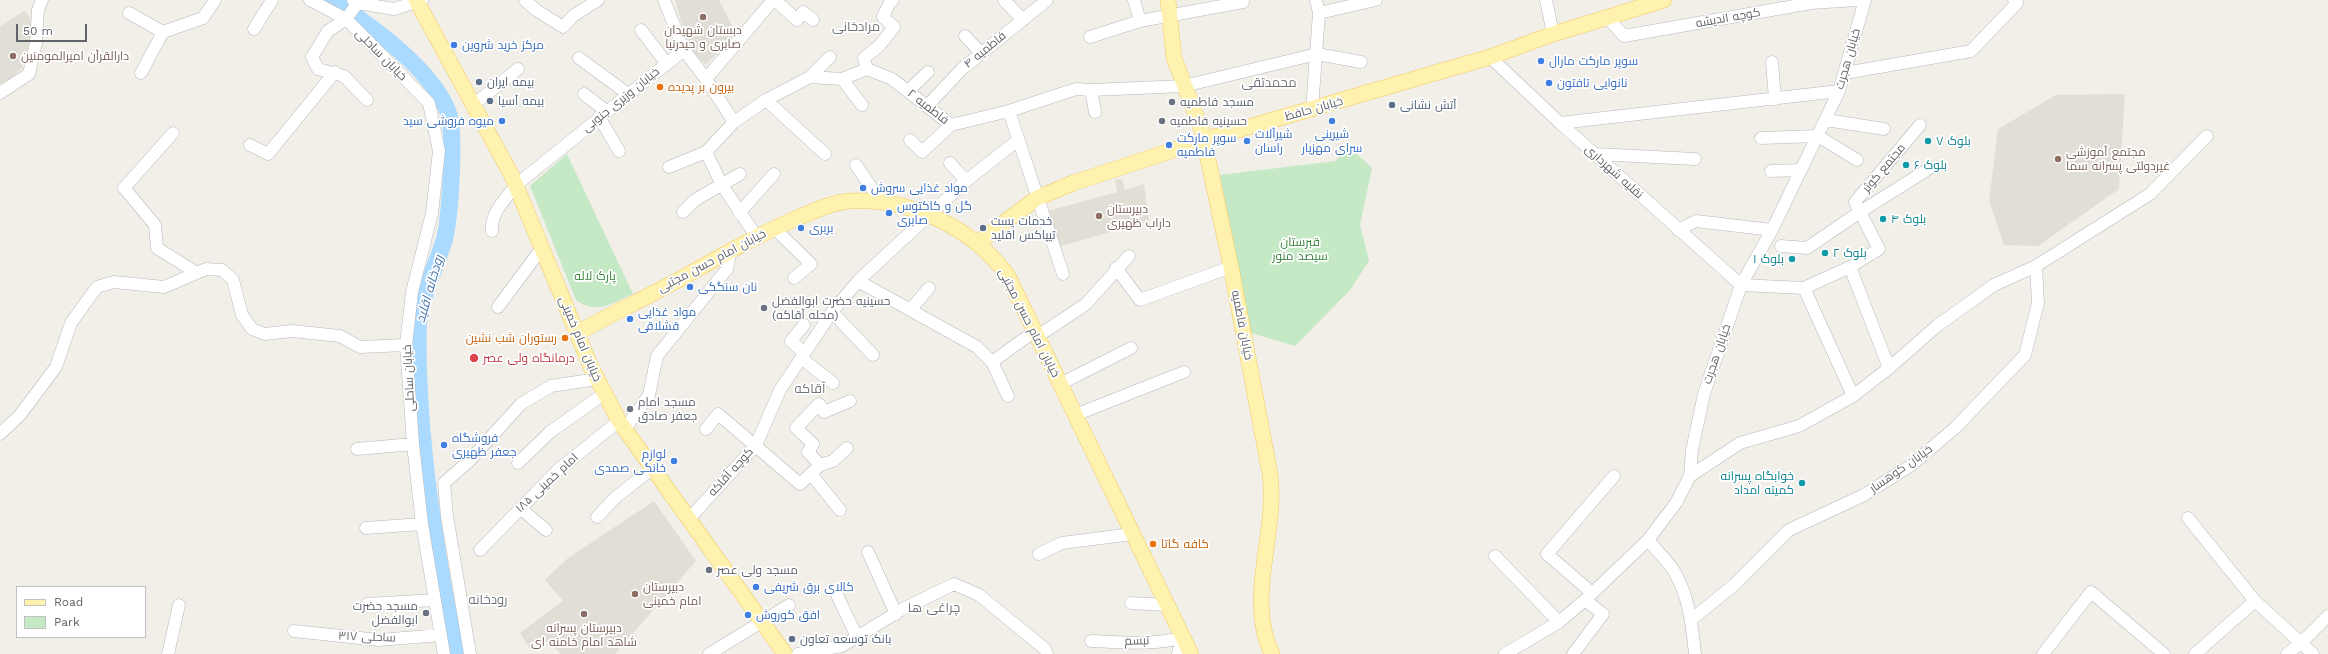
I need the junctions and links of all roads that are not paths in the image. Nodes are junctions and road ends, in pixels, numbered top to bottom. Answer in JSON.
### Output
{"nodes":[{"id":1,"x":42,"y":0,"type":"edge"},
{"id":2,"x":215,"y":0,"type":"edge"},
{"id":3,"x":272,"y":0,"type":"edge"},
{"id":4,"x":310,"y":0,"type":"edge"},
{"id":5,"x":525,"y":0,"type":"edge"},
{"id":6,"x":598,"y":0,"type":"edge"},
{"id":7,"x":664,"y":0,"type":"edge"},
{"id":8,"x":774,"y":0,"type":"edge"},
{"id":9,"x":1004,"y":0,"type":"edge"},
{"id":10,"x":1047,"y":0,"type":"edge"},
{"id":11,"x":1134,"y":0,"type":"edge"},
{"id":12,"x":1168,"y":0,"type":"edge"},
{"id":13,"x":1316,"y":0,"type":"edge"},
{"id":14,"x":1376,"y":0,"type":"edge"},
{"id":15,"x":1546,"y":0,"type":"edge"},
{"id":16,"x":1664,"y":0,"type":"edge"},
{"id":17,"x":1857,"y":0,"type":"edge"},
{"id":18,"x":1865,"y":0,"type":"edge"},
{"id":19,"x":2014,"y":0,"type":"edge"},
{"id":20,"x":418,"y":1,"type":"edge"},
{"id":21,"x":888,"y":1,"type":"edge"},
{"id":22,"x":1243,"y":2,"type":"dead end"},
{"id":23,"x":353,"y":7,"type":"edge"},
{"id":24,"x":129,"y":13,"type":"dead end"},
{"id":25,"x":1319,"y":13,"type":"junction"},
{"id":26,"x":1170,"y":16,"type":"junction"},
{"id":27,"x":1608,"y":18,"type":"junction"},
{"id":28,"x":812,"y":20,"type":"dead end"},
{"id":29,"x":1023,"y":20,"type":"junction"},
{"id":30,"x":1140,"y":21,"type":"junction"},
{"id":31,"x":254,"y":29,"type":"dead end"},
{"id":32,"x":641,"y":30,"type":"dead end"},
{"id":33,"x":163,"y":32,"type":"junction"},
{"id":34,"x":1553,"y":34,"type":"junction"},
{"id":35,"x":965,"y":36,"type":"dead end"},
{"id":36,"x":1090,"y":37,"type":"dead end"},
{"id":37,"x":684,"y":50,"type":"junction"},
{"id":38,"x":981,"y":53,"type":"junction"},
{"id":39,"x":1317,"y":54,"type":"junction"},
{"id":40,"x":830,"y":56,"type":"dead end"},
{"id":41,"x":1490,"y":57,"type":"junction"},
{"id":42,"x":579,"y":58,"type":"dead end"},
{"id":43,"x":1361,"y":62,"type":"dead end"},
{"id":44,"x":1772,"y":62,"type":"dead end"},
{"id":45,"x":666,"y":64,"type":"junction"},
{"id":46,"x":518,"y":69,"type":"dead end"},
{"id":47,"x":867,"y":69,"type":"junction"},
{"id":48,"x":336,"y":72,"type":"junction"},
{"id":49,"x":928,"y":72,"type":"dead end"},
{"id":50,"x":141,"y":73,"type":"dead end"},
{"id":51,"x":1845,"y":73,"type":"junction"},
{"id":52,"x":810,"y":77,"type":"junction"},
{"id":53,"x":706,"y":79,"type":"junction"},
{"id":54,"x":842,"y":79,"type":"junction"},
{"id":55,"x":1184,"y":86,"type":"junction"},
{"id":56,"x":1091,"y":90,"type":"junction"},
{"id":57,"x":908,"y":91,"type":"junction"},
{"id":58,"x":1839,"y":91,"type":"junction"},
{"id":59,"x":0,"y":93,"type":"edge"},
{"id":60,"x":584,"y":94,"type":"dead end"},
{"id":61,"x":628,"y":94,"type":"junction"},
{"id":62,"x":1776,"y":99,"type":"junction"},
{"id":63,"x":368,"y":100,"type":"dead end"},
{"id":64,"x":766,"y":100,"type":"junction"},
{"id":65,"x":473,"y":105,"type":"junction"},
{"id":66,"x":862,"y":105,"type":"dead end"},
{"id":67,"x":928,"y":105,"type":"junction"},
{"id":68,"x":1312,"y":110,"type":"junction"},
{"id":69,"x":1009,"y":111,"type":"junction"},
{"id":70,"x":1095,"y":112,"type":"dead end"},
{"id":71,"x":603,"y":114,"type":"junction"},
{"id":72,"x":1826,"y":120,"type":"junction"},
{"id":73,"x":734,"y":122,"type":"junction"},
{"id":74,"x":1560,"y":123,"type":"junction"},
{"id":75,"x":951,"y":125,"type":"junction"},
{"id":76,"x":1920,"y":125,"type":"dead end"},
{"id":77,"x":1884,"y":129,"type":"dead end"},
{"id":78,"x":173,"y":133,"type":"dead end"},
{"id":79,"x":1818,"y":136,"type":"junction"},
{"id":80,"x":2207,"y":136,"type":"dead end"},
{"id":81,"x":1761,"y":138,"type":"dead end"},
{"id":82,"x":910,"y":140,"type":"dead end"},
{"id":83,"x":1018,"y":140,"type":"junction"},
{"id":84,"x":1204,"y":140,"type":"junction"},
{"id":85,"x":250,"y":144,"type":"dead end"},
{"id":86,"x":619,"y":151,"type":"dead end"},
{"id":87,"x":706,"y":152,"type":"junction"},
{"id":88,"x":825,"y":154,"type":"dead end"},
{"id":89,"x":1594,"y":154,"type":"junction"},
{"id":90,"x":1695,"y":159,"type":"dead end"},
{"id":91,"x":1857,"y":160,"type":"dead end"},
{"id":92,"x":950,"y":163,"type":"dead end"},
{"id":93,"x":669,"y":166,"type":"dead end"},
{"id":94,"x":856,"y":166,"type":"dead end"},
{"id":95,"x":1930,"y":168,"type":"dead end"},
{"id":96,"x":1801,"y":170,"type":"junction"},
{"id":97,"x":1771,"y":171,"type":"dead end"},
{"id":98,"x":740,"y":174,"type":"dead end"},
{"id":99,"x":774,"y":174,"type":"dead end"},
{"id":100,"x":966,"y":181,"type":"junction"},
{"id":101,"x":516,"y":185,"type":"junction"},
{"id":102,"x":722,"y":185,"type":"junction"},
{"id":103,"x":1037,"y":198,"type":"junction"},
{"id":104,"x":882,"y":203,"type":"junction"},
{"id":105,"x":683,"y":212,"type":"dead end"},
{"id":106,"x":1860,"y":212,"type":"junction"},
{"id":107,"x":739,"y":213,"type":"junction"},
{"id":108,"x":928,"y":215,"type":"junction"},
{"id":109,"x":774,"y":228,"type":"junction"},
{"id":110,"x":1678,"y":230,"type":"junction"},
{"id":111,"x":1772,"y":230,"type":"junction"},
{"id":112,"x":492,"y":231,"type":"dead end"},
{"id":113,"x":756,"y":236,"type":"junction"},
{"id":114,"x":977,"y":243,"type":"junction"},
{"id":115,"x":1781,"y":246,"type":"dead end"},
{"id":116,"x":542,"y":248,"type":"junction"},
{"id":117,"x":732,"y":250,"type":"junction"},
{"id":118,"x":1129,"y":256,"type":"dead end"},
{"id":119,"x":2036,"y":266,"type":"junction"},
{"id":120,"x":1231,"y":267,"type":"junction"},
{"id":121,"x":1850,"y":267,"type":"junction"},
{"id":122,"x":1116,"y":268,"type":"junction"},
{"id":123,"x":197,"y":273,"type":"junction"},
{"id":124,"x":1063,"y":274,"type":"dead end"},
{"id":125,"x":794,"y":278,"type":"dead end"},
{"id":126,"x":858,"y":281,"type":"junction"},
{"id":127,"x":1741,"y":285,"type":"junction"},
{"id":128,"x":929,"y":288,"type":"dead end"},
{"id":129,"x":1804,"y":288,"type":"junction"},
{"id":130,"x":498,"y":307,"type":"dead end"},
{"id":131,"x":911,"y":309,"type":"junction"},
{"id":132,"x":832,"y":312,"type":"junction"},
{"id":133,"x":804,"y":325,"type":"dead end"},
{"id":134,"x":577,"y":333,"type":"junction"},
{"id":135,"x":1036,"y":333,"type":"junction"},
{"id":136,"x":406,"y":345,"type":"junction"},
{"id":137,"x":1131,"y":348,"type":"dead end"},
{"id":138,"x":803,"y":355,"type":"junction"},
{"id":139,"x":872,"y":355,"type":"dead end"},
{"id":140,"x":992,"y":362,"type":"junction"},
{"id":141,"x":1889,"y":368,"type":"junction"},
{"id":142,"x":1184,"y":372,"type":"dead end"},
{"id":143,"x":597,"y":379,"type":"junction"},
{"id":144,"x":832,"y":383,"type":"dead end"},
{"id":145,"x":1060,"y":384,"type":"junction"},
{"id":146,"x":605,"y":393,"type":"junction"},
{"id":147,"x":1008,"y":396,"type":"dead end"},
{"id":148,"x":1853,"y":396,"type":"junction"},
{"id":149,"x":850,"y":401,"type":"dead end"},
{"id":150,"x":1075,"y":415,"type":"junction"},
{"id":151,"x":622,"y":425,"type":"junction"},
{"id":152,"x":706,"y":429,"type":"dead end"},
{"id":153,"x":0,"y":434,"type":"edge"},
{"id":154,"x":414,"y":444,"type":"junction"},
{"id":155,"x":756,"y":445,"type":"junction"},
{"id":156,"x":847,"y":448,"type":"dead end"},
{"id":157,"x":357,"y":449,"type":"dead end"},
{"id":158,"x":518,"y":463,"type":"dead end"},
{"id":159,"x":820,"y":465,"type":"junction"},
{"id":160,"x":653,"y":468,"type":"junction"},
{"id":161,"x":811,"y":474,"type":"junction"},
{"id":162,"x":1614,"y":476,"type":"dead end"},
{"id":163,"x":1690,"y":476,"type":"junction"},
{"id":164,"x":520,"y":508,"type":"junction"},
{"id":165,"x":840,"y":510,"type":"dead end"},
{"id":166,"x":597,"y":517,"type":"dead end"},
{"id":167,"x":2188,"y":518,"type":"dead end"},
{"id":168,"x":689,"y":519,"type":"junction"},
{"id":169,"x":422,"y":524,"type":"junction"},
{"id":170,"x":366,"y":528,"type":"dead end"},
{"id":171,"x":546,"y":530,"type":"dead end"},
{"id":172,"x":1132,"y":534,"type":"junction"},
{"id":173,"x":1648,"y":540,"type":"junction"},
{"id":174,"x":480,"y":550,"type":"dead end"},
{"id":175,"x":868,"y":552,"type":"dead end"},
{"id":176,"x":1039,"y":554,"type":"dead end"},
{"id":177,"x":1495,"y":556,"type":"dead end"},
{"id":178,"x":837,"y":595,"type":"dead end"},
{"id":179,"x":1588,"y":597,"type":"junction"},
{"id":180,"x":435,"y":600,"type":"junction"},
{"id":181,"x":2255,"y":600,"type":"junction"},
{"id":182,"x":1131,"y":603,"type":"dead end"},
{"id":183,"x":367,"y":604,"type":"dead end"},
{"id":184,"x":178,"y":605,"type":"dead end"},
{"id":185,"x":789,"y":605,"type":"dead end"},
{"id":186,"x":1167,"y":605,"type":"junction"},
{"id":187,"x":896,"y":614,"type":"junction"},
{"id":188,"x":2328,"y":616,"type":"edge"},
{"id":189,"x":1692,"y":619,"type":"junction"},
{"id":190,"x":762,"y":622,"type":"junction"},
{"id":191,"x":1559,"y":622,"type":"junction"},
{"id":192,"x":294,"y":631,"type":"dead end"},
{"id":193,"x":440,"y":635,"type":"junction"},
{"id":194,"x":857,"y":637,"type":"junction"},
{"id":195,"x":1183,"y":637,"type":"junction"},
{"id":196,"x":1091,"y":641,"type":"dead end"},
{"id":197,"x":2301,"y":643,"type":"junction"},
{"id":198,"x":168,"y":654,"type":"edge"},
{"id":199,"x":444,"y":654,"type":"edge"},
{"id":200,"x":470,"y":654,"type":"edge"},
{"id":201,"x":709,"y":654,"type":"edge"},
{"id":202,"x":785,"y":654,"type":"edge"},
{"id":203,"x":798,"y":654,"type":"edge"},
{"id":204,"x":1047,"y":654,"type":"edge"},
{"id":205,"x":1178,"y":654,"type":"edge"},
{"id":206,"x":1190,"y":654,"type":"edge"},
{"id":207,"x":1272,"y":654,"type":"edge"},
{"id":208,"x":1505,"y":654,"type":"edge"},
{"id":209,"x":1573,"y":654,"type":"edge"},
{"id":210,"x":1695,"y":654,"type":"edge"},
{"id":211,"x":2043,"y":654,"type":"edge"},
{"id":212,"x":2164,"y":654,"type":"edge"},
{"id":213,"x":2195,"y":654,"type":"edge"},
{"id":214,"x":2287,"y":654,"type":"edge"},
{"id":215,"x":2313,"y":654,"type":"edge"}],
"edges":[{"from":1,"to":59,"type":"street"},
{"from":2,"to":33,"type":"street"},
{"from":3,"to":31,"type":"street"},
{"from":4,"to":23,"type":"street","name":"خیابان ساحلی"},
{"from":5,"to":6,"type":"street"},
{"from":7,"to":37,"type":"street"},
{"from":8,"to":28,"type":"street"},
{"from":8,"to":53,"type":"street"},
{"from":9,"to":29,"type":"street"},
{"from":10,"to":29,"type":"street","name":"فاطمیه ۴"},
{"from":11,"to":30,"type":"street"},
{"from":12,"to":26,"type":"main road","name":"خیابان فاطمیه"},
{"from":13,"to":25,"type":"street"},
{"from":14,"to":25,"type":"street"},
{"from":15,"to":34,"type":"street"},
{"from":16,"to":27,"type":"main road","name":"خیابان حافظ"},
{"from":17,"to":27,"type":"street","name":"کوچه اندیشه"},
{"from":18,"to":51,"type":"street","name":"خیابان هجرت"},
{"from":19,"to":51,"type":"street"},
{"from":20,"to":23,"type":"street"},
{"from":20,"to":65,"type":"main road","name":"خیابان امام خمینی"},
{"from":21,"to":47,"type":"street"},
{"from":22,"to":26,"type":"street"},
{"from":23,"to":48,"type":"street"},
{"from":23,"to":136,"type":"street","name":"خیابان ساحلی"},
{"from":24,"to":33,"type":"street"},
{"from":25,"to":39,"type":"street"},
{"from":26,"to":30,"type":"street"},
{"from":26,"to":55,"type":"main road","name":"خیابان فاطمیه"},
{"from":27,"to":34,"type":"main road","name":"خیابان حافظ"},
{"from":29,"to":38,"type":"street","name":"فاطمیه ۴"},
{"from":30,"to":36,"type":"street"},
{"from":32,"to":45,"type":"street"},
{"from":33,"to":50,"type":"street"},
{"from":34,"to":41,"type":"main road","name":"خیابان حافظ"},
{"from":35,"to":38,"type":"street"},
{"from":37,"to":45,"type":"street","name":"خیابان وزیری جنوبی"},
{"from":37,"to":53,"type":"street"},
{"from":38,"to":67,"type":"street","name":"فاطمیه ۴"},
{"from":39,"to":43,"type":"street"},
{"from":39,"to":55,"type":"street","name":"فاطمیه ۲"},
{"from":39,"to":68,"type":"street"},
{"from":40,"to":52,"type":"street"},
{"from":41,"to":68,"type":"main road","name":"خیابان حافظ"},
{"from":41,"to":74,"type":"street","name":"نقلیه شهرداری"},
{"from":42,"to":61,"type":"street"},
{"from":44,"to":62,"type":"street"},
{"from":45,"to":61,"type":"street","name":"خیابان وزیری جنوبی"},
{"from":46,"to":65,"type":"street"},
{"from":47,"to":54,"type":"street"},
{"from":47,"to":57,"type":"street","name":"فاطمیه ۲"},
{"from":48,"to":63,"type":"street"},
{"from":48,"to":85,"type":"street"},
{"from":49,"to":57,"type":"street"},
{"from":51,"to":58,"type":"street","name":"خیابان هجرت"},
{"from":52,"to":54,"type":"street"},
{"from":52,"to":64,"type":"street"},
{"from":53,"to":73,"type":"street"},
{"from":54,"to":66,"type":"street"},
{"from":55,"to":56,"type":"street","name":"فاطمیه ۲"},
{"from":55,"to":84,"type":"main road","name":"خیابان فاطمیه"},
{"from":56,"to":69,"type":"street","name":"فاطمیه ۲"},
{"from":56,"to":70,"type":"street"},
{"from":57,"to":67,"type":"street","name":"فاطمیه ۲"},
{"from":58,"to":62,"type":"street"},
{"from":58,"to":72,"type":"street","name":"خیابان هجرت"},
{"from":60,"to":71,"type":"street"},
{"from":61,"to":71,"type":"street","name":"خیابان وزیری جنوبی"},
{"from":62,"to":74,"type":"street"},
{"from":64,"to":73,"type":"street"},
{"from":64,"to":88,"type":"street"},
{"from":65,"to":101,"type":"main road","name":"خیابان امام خمینی"},
{"from":67,"to":75,"type":"street","name":"فاطمیه ۲"},
{"from":68,"to":84,"type":"main road","name":"خیابان حافظ"},
{"from":69,"to":75,"type":"street","name":"فاطمیه ۲"},
{"from":69,"to":83,"type":"street"},
{"from":71,"to":86,"type":"street"},
{"from":71,"to":101,"type":"street","name":"خیابان وزیری جنوبی"},
{"from":72,"to":77,"type":"street"},
{"from":72,"to":79,"type":"street","name":"خیابان هجرت"},
{"from":73,"to":87,"type":"street"},
{"from":74,"to":89,"type":"street","name":"نقلیه شهرداری"},
{"from":75,"to":82,"type":"street"},
{"from":76,"to":106,"type":"street","name":"مجتمع کوثر"},
{"from":78,"to":123,"type":"street"},
{"from":79,"to":81,"type":"street"},
{"from":79,"to":91,"type":"street"},
{"from":79,"to":96,"type":"street","name":"خیابان هجرت"},
{"from":80,"to":119,"type":"street"},
{"from":83,"to":100,"type":"street","name":"کوچه آقاکه"},
{"from":83,"to":103,"type":"street"},
{"from":84,"to":103,"type":"main road","name":"خیابان حافظ"},
{"from":84,"to":120,"type":"main road","name":"خیابان فاطمیه"},
{"from":87,"to":93,"type":"street"},
{"from":87,"to":102,"type":"street"},
{"from":89,"to":90,"type":"street"},
{"from":89,"to":110,"type":"street","name":"نقلیه شهرداری"},
{"from":92,"to":100,"type":"street"},
{"from":94,"to":104,"type":"street"},
{"from":95,"to":106,"type":"street","name":"مجتمع کوثر"},
{"from":96,"to":97,"type":"street"},
{"from":96,"to":111,"type":"street","name":"خیابان هجرت"},
{"from":98,"to":102,"type":"street"},
{"from":99,"to":107,"type":"street"},
{"from":100,"to":108,"type":"street","name":"کوچه آقاکه"},
{"from":101,"to":112,"type":"street","name":"خیابان وزیری جنوبی"},
{"from":101,"to":116,"type":"main road","name":"خیابان امام خمینی"},
{"from":102,"to":105,"type":"street"},
{"from":102,"to":107,"type":"street"},
{"from":103,"to":114,"type":"main road","name":"خیابان حافظ"},
{"from":103,"to":124,"type":"street"},
{"from":104,"to":108,"type":"main road","name":"خیابان امام حسن مجتبی"},
{"from":104,"to":109,"type":"main road","name":"خیابان امام حسن مجتبی"},
{"from":106,"to":115,"type":"street","name":"مجتمع کوثر"},
{"from":106,"to":121,"type":"street","name":"مجتمع کوثر"},
{"from":107,"to":113,"type":"street"},
{"from":108,"to":114,"type":"main road","name":"خیابان امام حسن مجتبی"},
{"from":108,"to":126,"type":"street","name":"کوچه آقاکه"},
{"from":109,"to":113,"type":"main road","name":"خیابان امام حسن مجتبی"},
{"from":109,"to":125,"type":"street"},
{"from":110,"to":111,"type":"street"},
{"from":110,"to":127,"type":"street","name":"نقلیه شهرداری"},
{"from":111,"to":127,"type":"street","name":"خیابان هجرت"},
{"from":113,"to":117,"type":"main road","name":"خیابان امام حسن مجتبی"},
{"from":114,"to":135,"type":"main road","name":"خیابان امام حسن مجتبی"},
{"from":116,"to":130,"type":"street"},
{"from":116,"to":134,"type":"main road","name":"خیابان امام خمینی"},
{"from":117,"to":134,"type":"main road","name":"خیابان امام حسن مجتبی"},
{"from":117,"to":151,"type":"street","name":"امام خمینی ۱۸۵"},
{"from":118,"to":122,"type":"street"},
{"from":119,"to":141,"type":"street"},
{"from":119,"to":189,"type":"street","name":"خیابان کوهسار"},
{"from":120,"to":122,"type":"street"},
{"from":120,"to":207,"type":"main road","name":"خیابان فاطمیه"},
{"from":121,"to":129,"type":"street"},
{"from":121,"to":141,"type":"street"},
{"from":122,"to":135,"type":"street"},
{"from":123,"to":136,"type":"street"},
{"from":123,"to":153,"type":"street"},
{"from":126,"to":131,"type":"street"},
{"from":126,"to":132,"type":"street","name":"کوچه آقاکه"},
{"from":127,"to":129,"type":"street"},
{"from":127,"to":163,"type":"street","name":"خیابان هجرت"},
{"from":128,"to":131,"type":"street"},
{"from":129,"to":148,"type":"street"},
{"from":131,"to":140,"type":"street"},
{"from":132,"to":138,"type":"street","name":"کوچه آقاکه"},
{"from":132,"to":139,"type":"street"},
{"from":133,"to":138,"type":"street"},
{"from":134,"to":143,"type":"main road","name":"خیابان امام خمینی"},
{"from":135,"to":140,"type":"street"},
{"from":135,"to":145,"type":"main road","name":"خیابان امام حسن مجتبی"},
{"from":136,"to":154,"type":"street","name":"خیابان ساحلی"},
{"from":137,"to":145,"type":"street"},
{"from":138,"to":144,"type":"street"},
{"from":138,"to":155,"type":"street","name":"کوچه آقاکه"},
{"from":140,"to":147,"type":"street"},
{"from":141,"to":148,"type":"street"},
{"from":142,"to":150,"type":"street"},
{"from":143,"to":146,"type":"main road","name":"خیابان امام خمینی"},
{"from":143,"to":200,"type":"street"},
{"from":145,"to":150,"type":"main road","name":"خیابان امام حسن مجتبی"},
{"from":146,"to":151,"type":"main road","name":"خیابان امام خمینی"},
{"from":146,"to":158,"type":"street"},
{"from":148,"to":163,"type":"street"},
{"from":149,"to":159,"type":"street"},
{"from":150,"to":172,"type":"main road","name":"خیابان امام حسن مجتبی"},
{"from":151,"to":160,"type":"main road","name":"خیابان امام خمینی"},
{"from":151,"to":164,"type":"street","name":"امام خمینی ۱۸۵"},
{"from":152,"to":155,"type":"street"},
{"from":154,"to":157,"type":"street"},
{"from":154,"to":169,"type":"street","name":"خیابان ساحلی"},
{"from":155,"to":161,"type":"street"},
{"from":155,"to":168,"type":"street","name":"کوچه آقاکه"},
{"from":156,"to":159,"type":"street"},
{"from":159,"to":161,"type":"street"},
{"from":160,"to":166,"type":"street"},
{"from":160,"to":168,"type":"main road","name":"خیابان امام خمینی"},
{"from":161,"to":165,"type":"street"},
{"from":162,"to":179,"type":"street"},
{"from":163,"to":173,"type":"street","name":"خیابان هجرت"},
{"from":164,"to":171,"type":"street"},
{"from":164,"to":174,"type":"street","name":"امام خمینی ۱۸۵"},
{"from":167,"to":181,"type":"street"},
{"from":168,"to":190,"type":"main road","name":"خیابان امام خمینی"},
{"from":169,"to":170,"type":"street"},
{"from":169,"to":180,"type":"street","name":"خیابان ساحلی"},
{"from":172,"to":176,"type":"street"},
{"from":172,"to":186,"type":"main road","name":"خیابان امام حسن مجتبی"},
{"from":173,"to":179,"type":"street","name":"خیابان هجرت"},
{"from":173,"to":189,"type":"street"},
{"from":175,"to":187,"type":"street"},
{"from":177,"to":191,"type":"street"},
{"from":178,"to":194,"type":"street"},
{"from":179,"to":191,"type":"street","name":"خیابان هجرت"},
{"from":179,"to":209,"type":"street"},
{"from":180,"to":183,"type":"street"},
{"from":180,"to":193,"type":"street","name":"خیابان ساحلی"},
{"from":181,"to":197,"type":"street"},
{"from":181,"to":213,"type":"street"},
{"from":182,"to":186,"type":"street"},
{"from":184,"to":198,"type":"street"},
{"from":185,"to":190,"type":"street"},
{"from":186,"to":195,"type":"main road","name":"خیابان امام حسن مجتبی"},
{"from":187,"to":194,"type":"street"},
{"from":187,"to":204,"type":"street"},
{"from":188,"to":197,"type":"street"},
{"from":189,"to":210,"type":"street"},
{"from":190,"to":201,"type":"street"},
{"from":190,"to":202,"type":"main road","name":"خیابان امام خمینی"},
{"from":191,"to":208,"type":"street","name":"خیابان هجرت"},
{"from":192,"to":193,"type":"street","name":"ساحلی ۳۱۷"},
{"from":193,"to":199,"type":"street","name":"خیابان ساحلی"},
{"from":194,"to":203,"type":"street"},
{"from":195,"to":196,"type":"street","name":"تبسم"},
{"from":195,"to":205,"type":"street"},
{"from":195,"to":206,"type":"main road","name":"خیابان امام حسن مجتبی"},
{"from":197,"to":214,"type":"street"},
{"from":197,"to":215,"type":"street"},
{"from":211,"to":212,"type":"street"}]}
